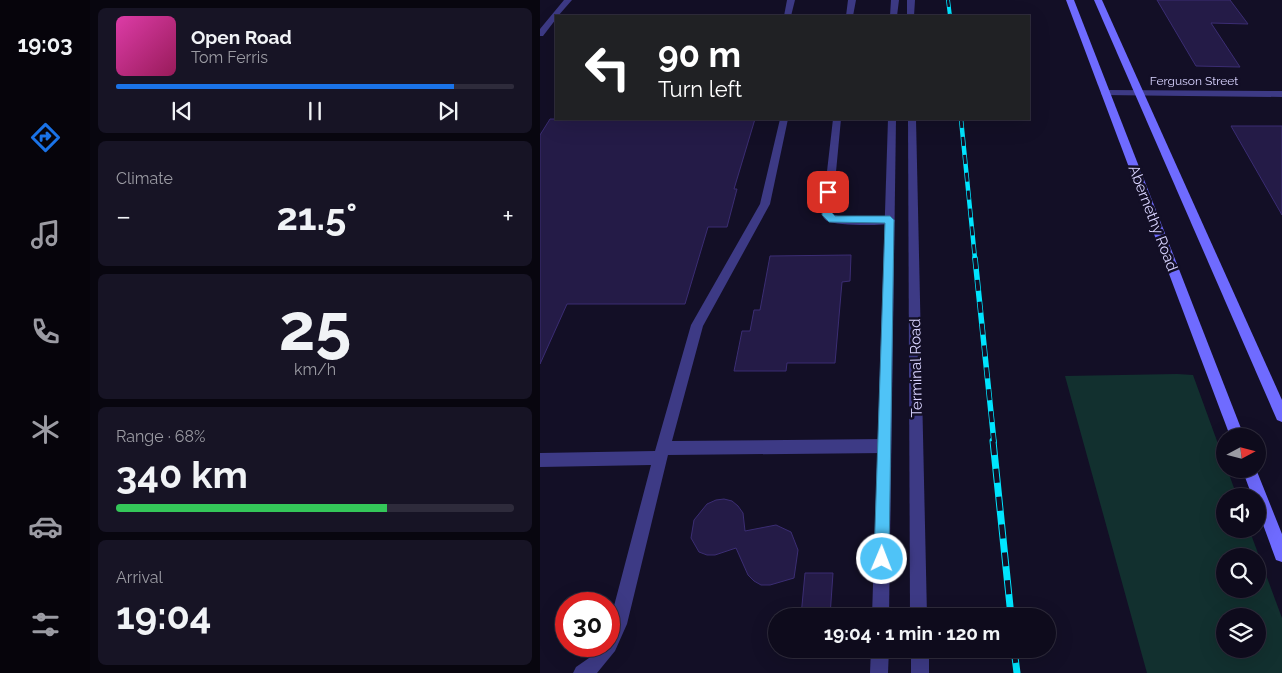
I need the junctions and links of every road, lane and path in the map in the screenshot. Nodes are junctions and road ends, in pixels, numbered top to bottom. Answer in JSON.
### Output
{"nodes":[{"id":1,"x":568,"y":0,"type":"edge"},
{"id":2,"x":791,"y":0,"type":"edge"},
{"id":3,"x":852,"y":0,"type":"edge"},
{"id":4,"x":895,"y":0,"type":"edge"},
{"id":5,"x":911,"y":0,"type":"edge"},
{"id":6,"x":1070,"y":0,"type":"edge"},
{"id":7,"x":1098,"y":0,"type":"edge"},
{"id":8,"x":556,"y":15,"type":"edge"},
{"id":9,"x":787,"y":15,"type":"edge"},
{"id":10,"x":850,"y":15,"type":"edge"},
{"id":11,"x":894,"y":15,"type":"edge"},
{"id":12,"x":911,"y":15,"type":"edge"},
{"id":13,"x":555,"y":16,"type":"edge"},
{"id":14,"x":540,"y":34,"type":"edge"},
{"id":15,"x":1105,"y":92,"type":"junction"},
{"id":16,"x":1138,"y":93,"type":"junction"},
{"id":17,"x":1282,"y":94,"type":"edge"},
{"id":18,"x":784,"y":120,"type":"edge"},
{"id":19,"x":837,"y":120,"type":"edge"},
{"id":20,"x":892,"y":120,"type":"edge"},
{"id":21,"x":912,"y":120,"type":"edge"},
{"id":22,"x":890,"y":220,"type":"junction"},
{"id":23,"x":1282,"y":415,"type":"edge"},
{"id":24,"x":1234,"y":428,"type":"edge"},
{"id":25,"x":884,"y":446,"type":"junction"},
{"id":26,"x":662,"y":453,"type":"junction"},
{"id":27,"x":540,"y":460,"type":"edge"},
{"id":28,"x":1252,"y":478,"type":"edge"},
{"id":29,"x":1282,"y":554,"type":"edge"},
{"id":30,"x":880,"y":608,"type":"edge"},
{"id":31,"x":919,"y":608,"type":"edge"},
{"id":32,"x":620,"y":616,"type":"edge"},
{"id":33,"x":600,"y":657,"type":"edge"},
{"id":34,"x":880,"y":658,"type":"edge"},
{"id":35,"x":920,"y":658,"type":"edge"},
{"id":36,"x":582,"y":673,"type":"edge"},
{"id":37,"x":879,"y":673,"type":"edge"},
{"id":38,"x":920,"y":673,"type":"edge"}],
"edges":[{"from":1,"to":8,"type":"street"},
{"from":2,"to":9,"type":"street"},
{"from":3,"to":10,"type":"street"},
{"from":4,"to":11,"type":"street"},
{"from":5,"to":12,"type":"street"},
{"from":6,"to":15,"type":"main road","name":"Abernethy Road"},
{"from":7,"to":16,"type":"main road"},
{"from":13,"to":14,"type":"street"},
{"from":15,"to":16,"type":"street","name":"Ferguson Street"},
{"from":15,"to":24,"type":"main road","name":"Abernethy Road"},
{"from":16,"to":17,"type":"street","name":"Ferguson Street"},
{"from":16,"to":23,"type":"main road"},
{"from":18,"to":26,"type":"street"},
{"from":19,"to":22,"type":"street"},
{"from":20,"to":22,"type":"street"},
{"from":21,"to":31,"type":"street","name":"Terminal Road"},
{"from":22,"to":25,"type":"street"},
{"from":25,"to":26,"type":"street"},
{"from":25,"to":30,"type":"street"},
{"from":26,"to":27,"type":"street"},
{"from":26,"to":32,"type":"street"},
{"from":28,"to":29,"type":"main road"},
{"from":33,"to":36,"type":"street"},
{"from":34,"to":37,"type":"street"},
{"from":35,"to":38,"type":"street"}]}
